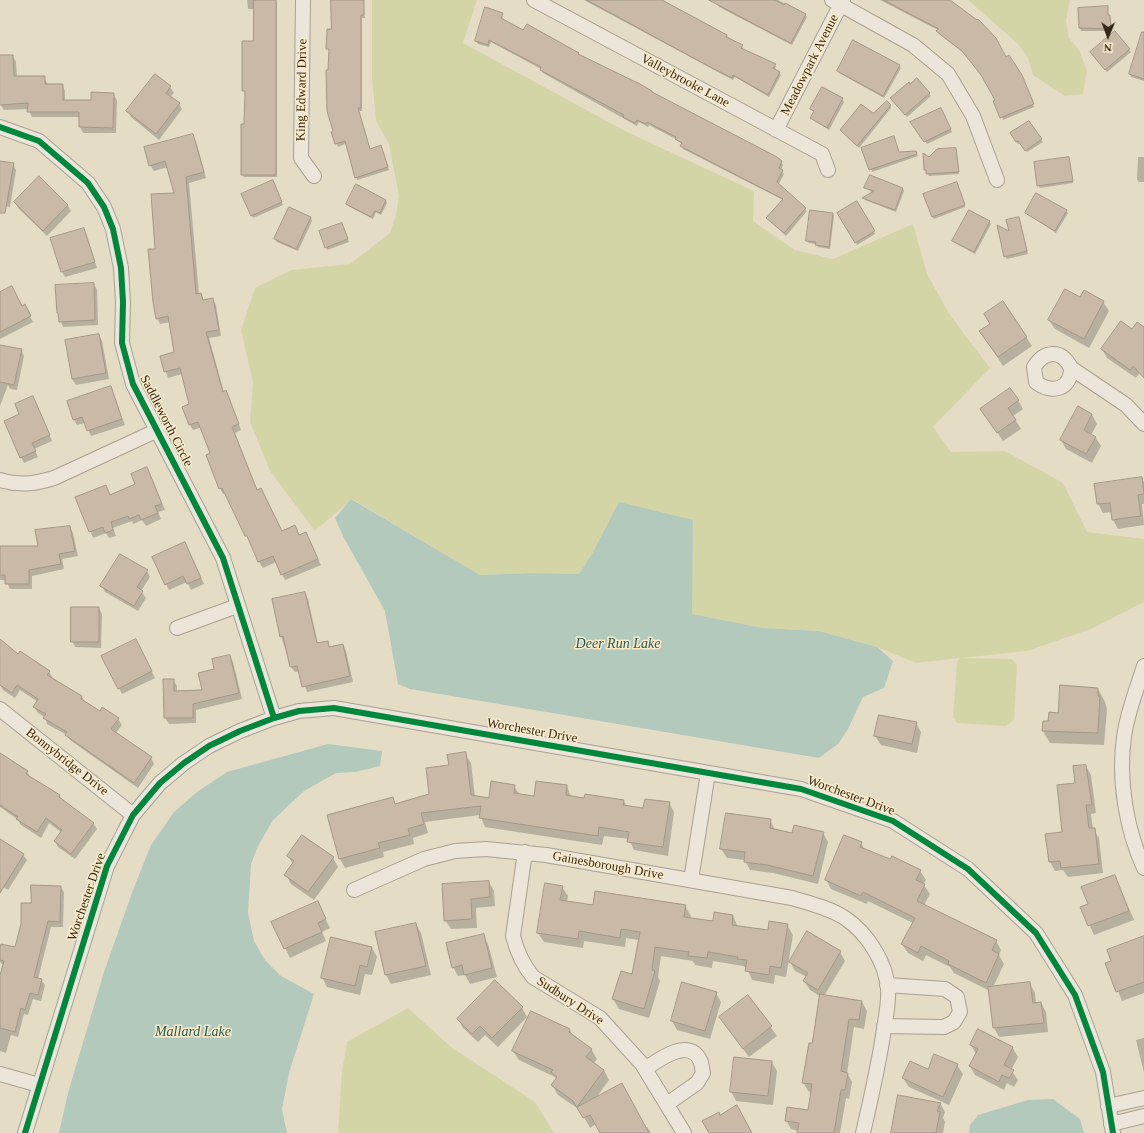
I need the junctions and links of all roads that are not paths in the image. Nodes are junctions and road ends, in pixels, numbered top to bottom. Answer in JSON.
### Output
{"nodes":[{"id":1,"x":303,"y":0,"type":"edge"},
{"id":2,"x":534,"y":0,"type":"edge"},
{"id":3,"x":839,"y":2,"type":"edge"},
{"id":4,"x":0,"y":127,"type":"edge"},
{"id":5,"x":776,"y":130,"type":"junction"},
{"id":6,"x":828,"y":170,"type":"dead end"},
{"id":7,"x":314,"y":176,"type":"dead end"},
{"id":8,"x":997,"y":180,"type":"dead end"},
{"id":9,"x":1071,"y":368,"type":"dead end"},
{"id":10,"x":1144,"y":424,"type":"edge"},
{"id":11,"x":158,"y":430,"type":"junction"},
{"id":12,"x":0,"y":480,"type":"edge"},
{"id":13,"x":237,"y":606,"type":"junction"},
{"id":14,"x":177,"y":628,"type":"dead end"},
{"id":15,"x":1144,"y":666,"type":"edge"},
{"id":16,"x":0,"y":709,"type":"edge"},
{"id":17,"x":274,"y":718,"type":"junction"},
{"id":18,"x":708,"y":773,"type":"junction"},
{"id":19,"x":133,"y":815,"type":"junction"},
{"id":20,"x":525,"y":852,"type":"junction"},
{"id":21,"x":1144,"y":868,"type":"edge"},
{"id":22,"x":691,"y":880,"type":"junction"},
{"id":23,"x":354,"y":890,"type":"dead end"},
{"id":24,"x":887,"y":985,"type":"junction"},
{"id":25,"x":884,"y":1026,"type":"junction"},
{"id":26,"x":645,"y":1069,"type":"junction"},
{"id":27,"x":0,"y":1074,"type":"edge"},
{"id":28,"x":39,"y":1085,"type":"junction"},
{"id":29,"x":1144,"y":1098,"type":"edge"},
{"id":30,"x":667,"y":1104,"type":"junction"},
{"id":31,"x":1108,"y":1106,"type":"junction"},
{"id":32,"x":1144,"y":1116,"type":"edge"},
{"id":33,"x":1112,"y":1129,"type":"edge"},
{"id":34,"x":25,"y":1133,"type":"edge"},
{"id":35,"x":684,"y":1133,"type":"edge"},
{"id":36,"x":864,"y":1133,"type":"edge"}],
"edges":[{"from":1,"to":7,"type":"street","name":"King Edward Drive"},
{"from":2,"to":5,"type":"street","name":"Valleybrooke Lane"},
{"from":3,"to":5,"type":"street","name":"Meadowpark Avenue"},
{"from":3,"to":8,"type":"street"},
{"from":4,"to":11,"type":"street","name":"Saddleworth Circle"},
{"from":5,"to":6,"type":"street","name":"Valleybrooke Lane"},
{"from":9,"to":10,"type":"street"},
{"from":11,"to":12,"type":"street","name":"Saddleworth Circle"},
{"from":11,"to":13,"type":"street","name":"Saddleworth Circle"},
{"from":13,"to":14,"type":"street"},
{"from":13,"to":17,"type":"street","name":"Saddleworth Circle"},
{"from":15,"to":21,"type":"street"},
{"from":16,"to":19,"type":"street","name":"Bonnybridge Drive"},
{"from":17,"to":18,"type":"street","name":"Worchester Drive"},
{"from":17,"to":19,"type":"street","name":"Worchester Drive"},
{"from":18,"to":22,"type":"street"},
{"from":18,"to":31,"type":"street","name":"Worchester Drive"},
{"from":19,"to":28,"type":"street","name":"Worchester Drive"},
{"from":20,"to":22,"type":"street","name":"Gainesborough Drive"},
{"from":20,"to":23,"type":"street","name":"Gainesborough Drive"},
{"from":20,"to":26,"type":"street","name":"Sudbury Drive"},
{"from":22,"to":24,"type":"street","name":"Gainesborough Drive"},
{"from":24,"to":25,"type":"street","name":"Gainesborough Drive"},
{"from":24,"to":25,"type":"street"},
{"from":25,"to":36,"type":"street","name":"Gainesborough Drive"},
{"from":26,"to":30,"type":"street","name":"Sudbury Drive"},
{"from":26,"to":30,"type":"street"},
{"from":27,"to":28,"type":"street"},
{"from":28,"to":34,"type":"street","name":"Worchester Drive"},
{"from":29,"to":31,"type":"street"},
{"from":30,"to":35,"type":"street","name":"Sudbury Drive"},
{"from":31,"to":33,"type":"street","name":"Worchester Drive"},
{"from":32,"to":33,"type":"street"}]}
